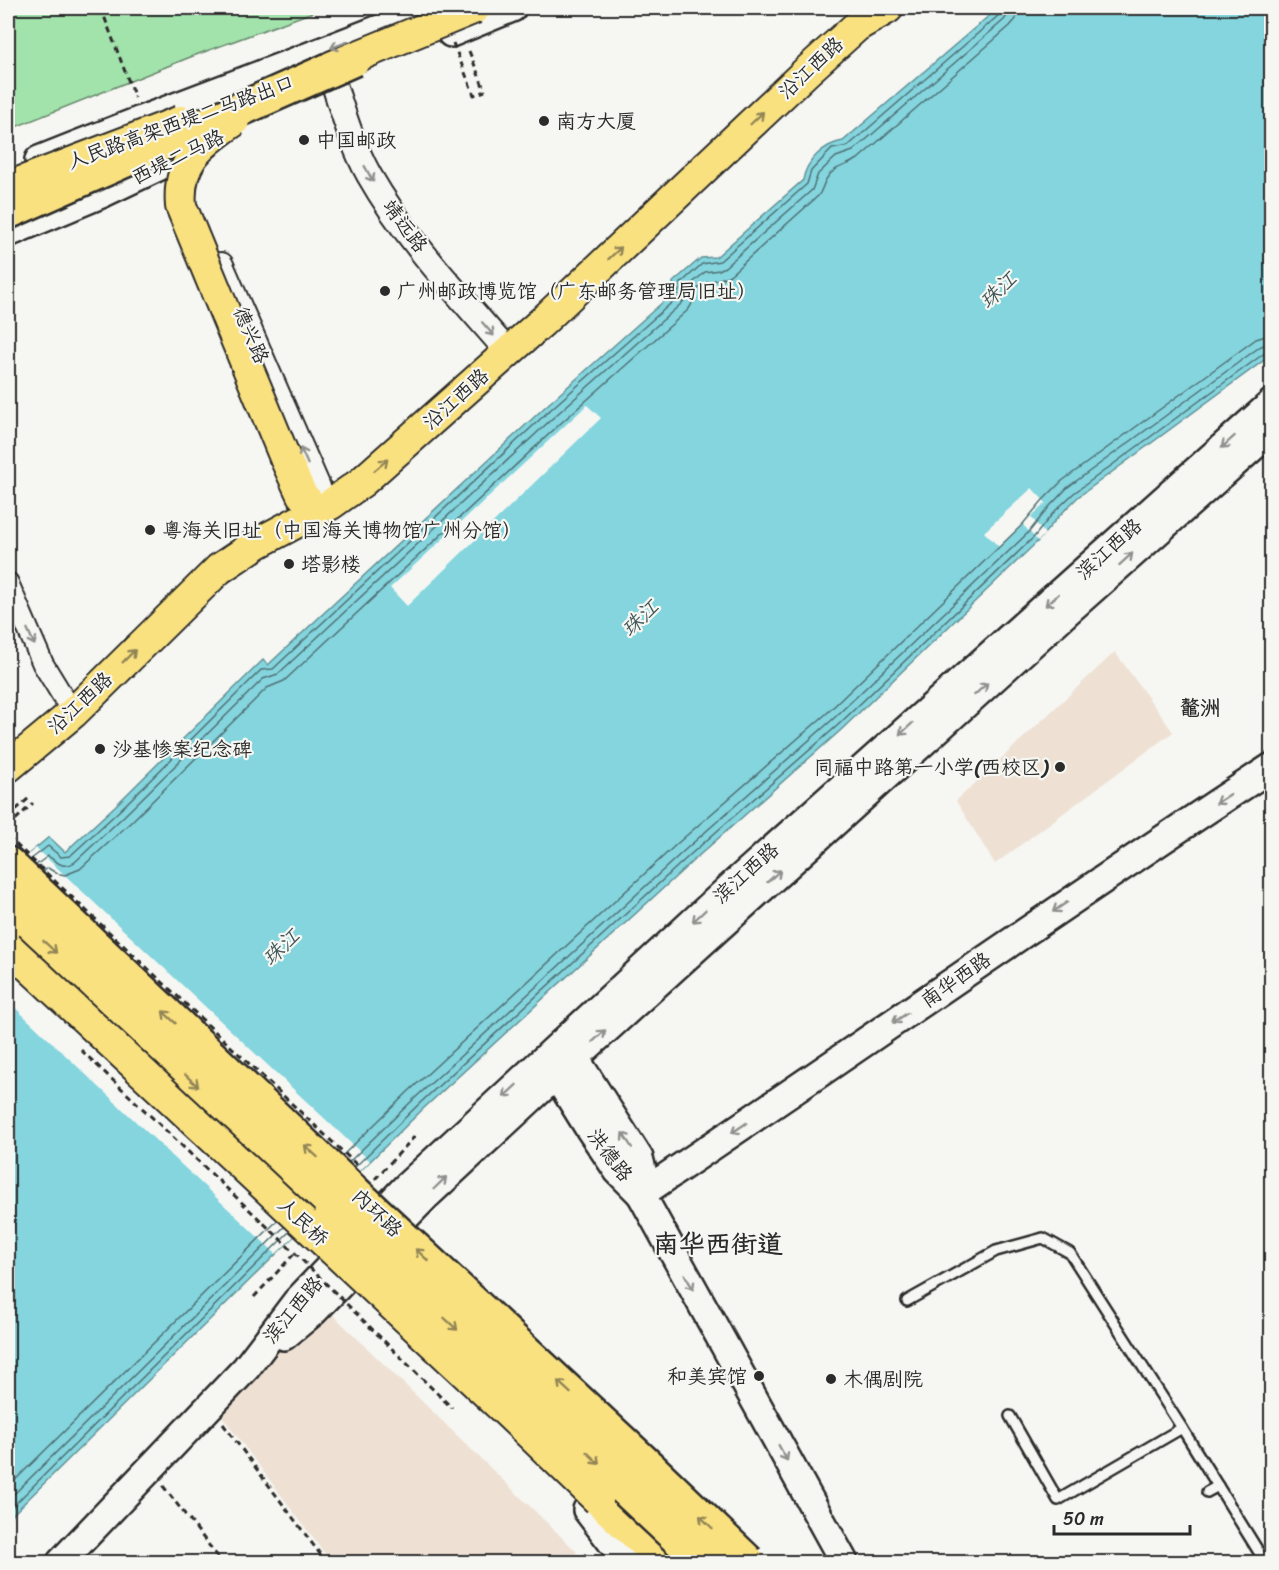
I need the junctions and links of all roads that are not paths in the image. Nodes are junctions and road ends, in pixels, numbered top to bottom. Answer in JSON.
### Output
{"nodes":[{"id":1,"x":432,"y":8,"type":"edge"},
{"id":2,"x":512,"y":8,"type":"edge"},
{"id":3,"x":852,"y":8,"type":"edge"},
{"id":4,"x":888,"y":8,"type":"edge"},
{"id":5,"x":462,"y":26,"type":"edge"},
{"id":6,"x":344,"y":70,"type":"junction"},
{"id":7,"x":806,"y":72,"type":"junction"},
{"id":8,"x":236,"y":84,"type":"junction"},
{"id":9,"x":234,"y":121,"type":"junction"},
{"id":10,"x":128,"y":151,"type":"junction"},
{"id":11,"x":177,"y":159,"type":"junction"},
{"id":12,"x":8,"y":173,"type":"edge"},
{"id":13,"x":8,"y":187,"type":"edge"},
{"id":14,"x":8,"y":202,"type":"edge"},
{"id":15,"x":8,"y":212,"type":"edge"},
{"id":16,"x":8,"y":226,"type":"edge"},
{"id":17,"x":8,"y":233,"type":"edge"},
{"id":18,"x":508,"y":352,"type":"junction"},
{"id":19,"x":1272,"y":403,"type":"edge"},
{"id":20,"x":1272,"y":430,"type":"edge"},
{"id":21,"x":318,"y":512,"type":"junction"},
{"id":22,"x":8,"y":583,"type":"edge"},
{"id":23,"x":73,"y":712,"type":"junction"},
{"id":24,"x":1272,"y":766,"type":"edge"},
{"id":25,"x":8,"y":767,"type":"edge"},
{"id":26,"x":8,"y":864,"type":"edge"},
{"id":27,"x":8,"y":907,"type":"edge"},
{"id":28,"x":8,"y":947,"type":"edge"},
{"id":29,"x":8,"y":962,"type":"edge"},
{"id":30,"x":561,"y":1062,"type":"junction"},
{"id":31,"x":640,"y":1194,"type":"junction"},
{"id":32,"x":907,"y":1301,"type":"dead end"},
{"id":33,"x":1010,"y":1416,"type":"dead end"},
{"id":34,"x":1182,"y":1428,"type":"junction"},
{"id":35,"x":1218,"y":1486,"type":"junction"},
{"id":36,"x":1207,"y":1492,"type":"dead end"},
{"id":37,"x":592,"y":1505,"type":"junction"},
{"id":38,"x":61,"y":1563,"type":"edge"},
{"id":39,"x":627,"y":1563,"type":"edge"},
{"id":40,"x":647,"y":1563,"type":"edge"},
{"id":41,"x":664,"y":1563,"type":"edge"},
{"id":42,"x":682,"y":1563,"type":"edge"},
{"id":43,"x":703,"y":1563,"type":"edge"},
{"id":44,"x":748,"y":1563,"type":"edge"},
{"id":45,"x":844,"y":1563,"type":"edge"},
{"id":46,"x":1265,"y":1563,"type":"edge"}],
"edges":[{"from":1,"to":8,"type":"main road","one_way":true},
{"from":2,"to":5,"type":"main road"},
{"from":3,"to":7,"type":"main road"},
{"from":4,"to":7,"type":"main road","name":"沿江西路"},
{"from":5,"to":6,"type":"main road","bridge":true},
{"from":6,"to":9,"type":"main road","bridge":true},
{"from":6,"to":11,"type":"main road","name":"西堤二马路"},
{"from":6,"to":13,"type":"main road","name":"人民路高架西堤二马路出口","bridge":true},
{"from":6,"to":15,"type":"highway","bridge":true},
{"from":6,"to":18,"type":"street","name":"靖远路","one_way":true},
{"from":18,"to":7,"type":"main road","name":"沿江西路","one_way":true},
{"from":8,"to":10,"type":"main road"},
{"from":8,"to":12,"type":"main road"},
{"from":9,"to":16,"type":"main road","bridge":true},
{"from":9,"to":21,"type":"main road","bridge":true},
{"from":10,"to":11,"type":"main road"},
{"from":10,"to":14,"type":"main road"},
{"from":11,"to":17,"type":"main road","name":"西堤二马路"},
{"from":21,"to":11,"type":"street","name":"德兴路","one_way":true},
{"from":21,"to":18,"type":"main road","name":"沿江西路","one_way":true},
{"from":19,"to":30,"type":"main road","name":"滨江西路","one_way":true},
{"from":30,"to":20,"type":"main road","name":"滨江西路","one_way":true},
{"from":23,"to":21,"type":"main road","name":"沿江西路","one_way":true},
{"from":22,"to":23,"type":"street","one_way":true},
{"from":23,"to":25,"type":"main road","name":"沿江西路"},
{"from":24,"to":31,"type":"main road","name":"南华西路","one_way":true},
{"from":44,"to":26,"type":"highway","name":"内环路","one_way":true,"bridge":true},
{"from":27,"to":43,"type":"highway","name":"内环路","one_way":true,"bridge":true},
{"from":28,"to":37,"type":"main road","name":"人民桥","bridge":true},
{"from":29,"to":37,"type":"main road","name":"人民桥"},
{"from":30,"to":31,"type":"main road","name":"洪德路"},
{"from":30,"to":38,"type":"main road","name":"滨江西路"},
{"from":31,"to":45,"type":"main road","name":"洪德路","one_way":true},
{"from":32,"to":34,"type":"lane"},
{"from":33,"to":34,"type":"lane"},
{"from":34,"to":35,"type":"lane"},
{"from":35,"to":36,"type":"lane"},
{"from":35,"to":46,"type":"lane"},
{"from":37,"to":39,"type":"main road"},
{"from":37,"to":40,"type":"main road"},
{"from":37,"to":41,"type":"main road"},
{"from":37,"to":42,"type":"main road"}]}
